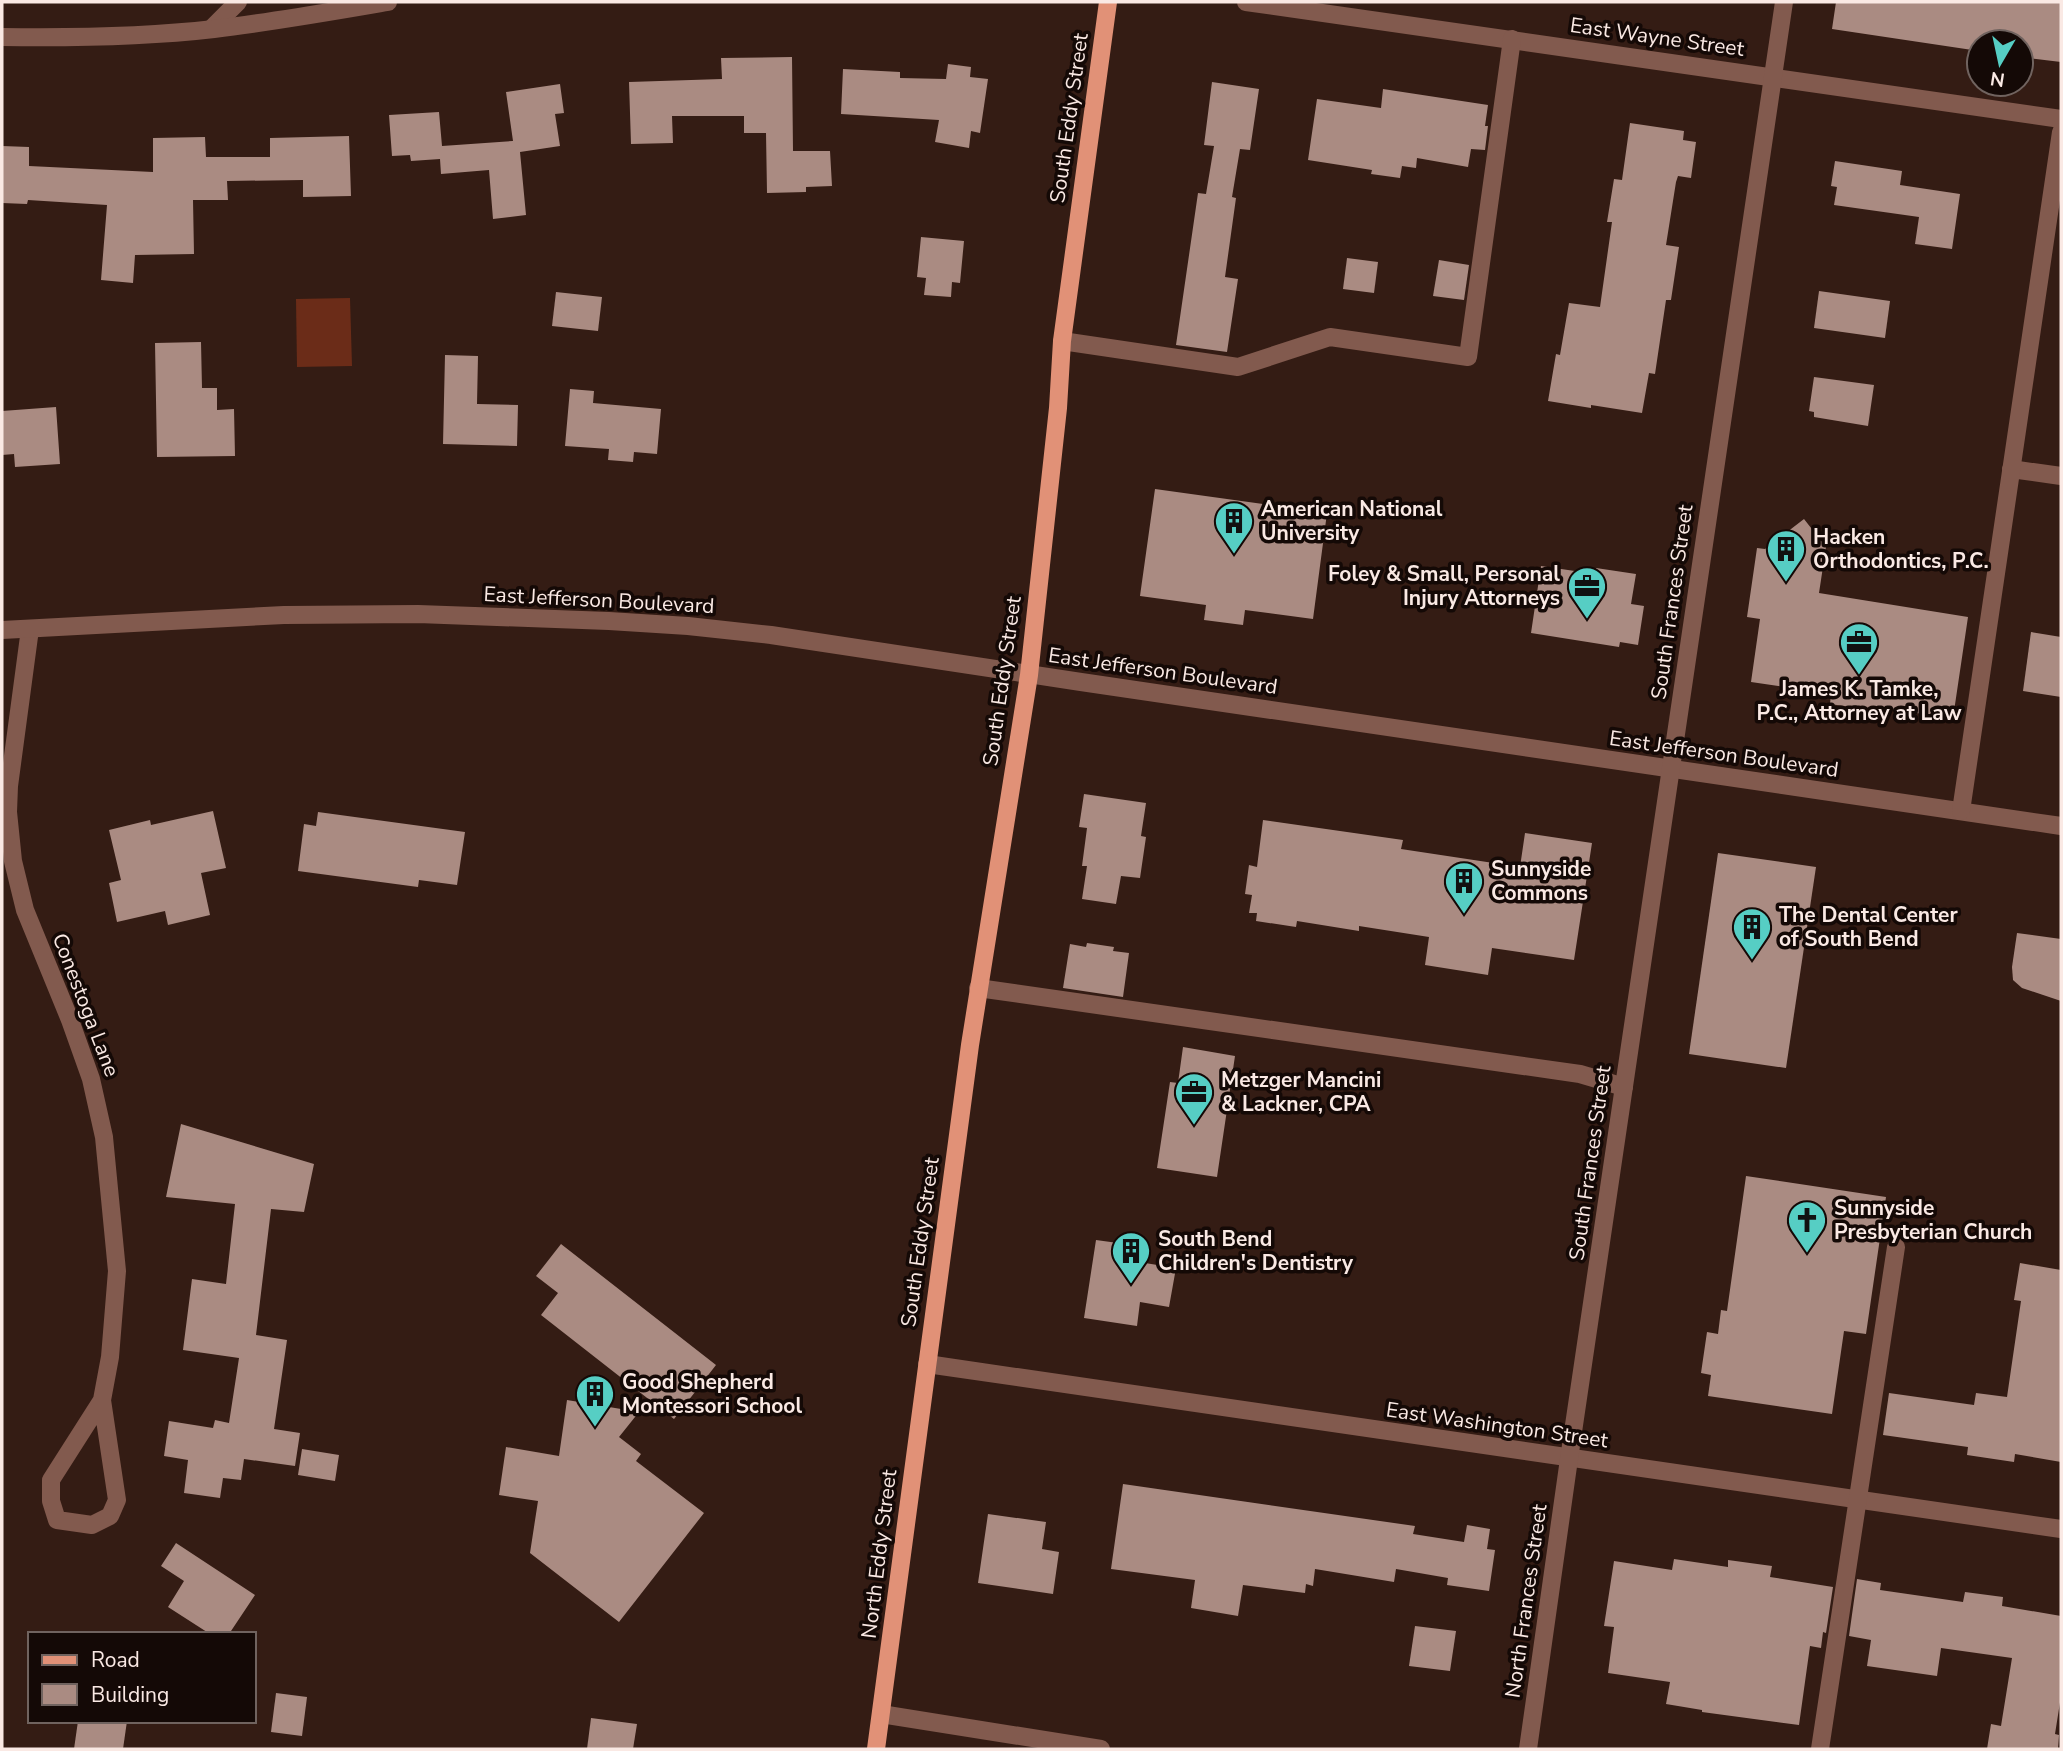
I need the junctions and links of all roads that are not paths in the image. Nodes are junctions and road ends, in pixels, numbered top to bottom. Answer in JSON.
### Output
{"nodes":[{"id":1,"x":238,"y":2,"type":"edge"},
{"id":2,"x":388,"y":2,"type":"edge"},
{"id":3,"x":1108,"y":2,"type":"edge"},
{"id":4,"x":1246,"y":2,"type":"edge"},
{"id":5,"x":1784,"y":2,"type":"edge"},
{"id":6,"x":211,"y":29,"type":"junction"},
{"id":7,"x":2,"y":37,"type":"edge"},
{"id":8,"x":1512,"y":39,"type":"junction"},
{"id":9,"x":1774,"y":76,"type":"junction"},
{"id":10,"x":2061,"y":119,"type":"edge"},
{"id":11,"x":2061,"y":132,"type":"edge"},
{"id":12,"x":1062,"y":341,"type":"junction"},
{"id":13,"x":2011,"y":469,"type":"junction"},
{"id":14,"x":2061,"y":476,"type":"edge"},
{"id":15,"x":30,"y":629,"type":"junction"},
{"id":16,"x":2,"y":630,"type":"edge"},
{"id":17,"x":1029,"y":675,"type":"junction"},
{"id":18,"x":1670,"y":769,"type":"junction"},
{"id":19,"x":1961,"y":811,"type":"junction"},
{"id":20,"x":2061,"y":826,"type":"edge"},
{"id":21,"x":978,"y":988,"type":"junction"},
{"id":22,"x":1624,"y":1087,"type":"junction"},
{"id":23,"x":1896,"y":1247,"type":"dead end"},
{"id":24,"x":926,"y":1364,"type":"junction"},
{"id":25,"x":102,"y":1400,"type":"junction"},
{"id":26,"x":1569,"y":1459,"type":"junction"},
{"id":27,"x":1857,"y":1500,"type":"junction"},
{"id":28,"x":2061,"y":1529,"type":"edge"},
{"id":29,"x":881,"y":1714,"type":"junction"},
{"id":30,"x":876,"y":1749,"type":"edge"},
{"id":31,"x":1101,"y":1749,"type":"edge"},
{"id":32,"x":1528,"y":1749,"type":"edge"},
{"id":33,"x":1821,"y":1749,"type":"edge"}],
"edges":[{"from":1,"to":6,"type":"street"},
{"from":2,"to":6,"type":"street"},
{"from":3,"to":12,"type":"main road","name":"South Eddy Street"},
{"from":4,"to":8,"type":"street","name":"East Wayne Street"},
{"from":5,"to":9,"type":"street","name":"South Frances Street"},
{"from":6,"to":7,"type":"street"},
{"from":8,"to":9,"type":"street","name":"East Wayne Street"},
{"from":8,"to":12,"type":"street"},
{"from":9,"to":10,"type":"street","name":"East Wayne Street"},
{"from":9,"to":18,"type":"street","name":"South Frances Street"},
{"from":11,"to":13,"type":"street"},
{"from":12,"to":17,"type":"main road","name":"South Eddy Street"},
{"from":13,"to":14,"type":"street"},
{"from":13,"to":19,"type":"street"},
{"from":15,"to":16,"type":"street","name":"East Jefferson Boulevard"},
{"from":15,"to":17,"type":"street","name":"East Jefferson Boulevard"},
{"from":15,"to":25,"type":"street","name":"Conestoga Lane"},
{"from":17,"to":18,"type":"street","name":"East Jefferson Boulevard"},
{"from":17,"to":21,"type":"main road","name":"South Eddy Street"},
{"from":18,"to":19,"type":"street","name":"East Jefferson Boulevard"},
{"from":18,"to":22,"type":"street","name":"South Frances Street"},
{"from":19,"to":20,"type":"street","name":"East Jefferson Boulevard"},
{"from":21,"to":22,"type":"street"},
{"from":21,"to":24,"type":"main road","name":"South Eddy Street"},
{"from":22,"to":26,"type":"street","name":"South Frances Street"},
{"from":23,"to":27,"type":"street"},
{"from":24,"to":26,"type":"street","name":"East Washington Street"},
{"from":24,"to":29,"type":"main road","name":"North Eddy Street"},
{"from":25,"to":25,"type":"street","name":"Conestoga Lane"},
{"from":26,"to":27,"type":"street","name":"East Washington Street"},
{"from":26,"to":32,"type":"street","name":"North Frances Street"},
{"from":27,"to":28,"type":"street","name":"East Washington Street"},
{"from":27,"to":33,"type":"street"},
{"from":29,"to":30,"type":"main road","name":"North Eddy Street"},
{"from":29,"to":31,"type":"street"}]}
